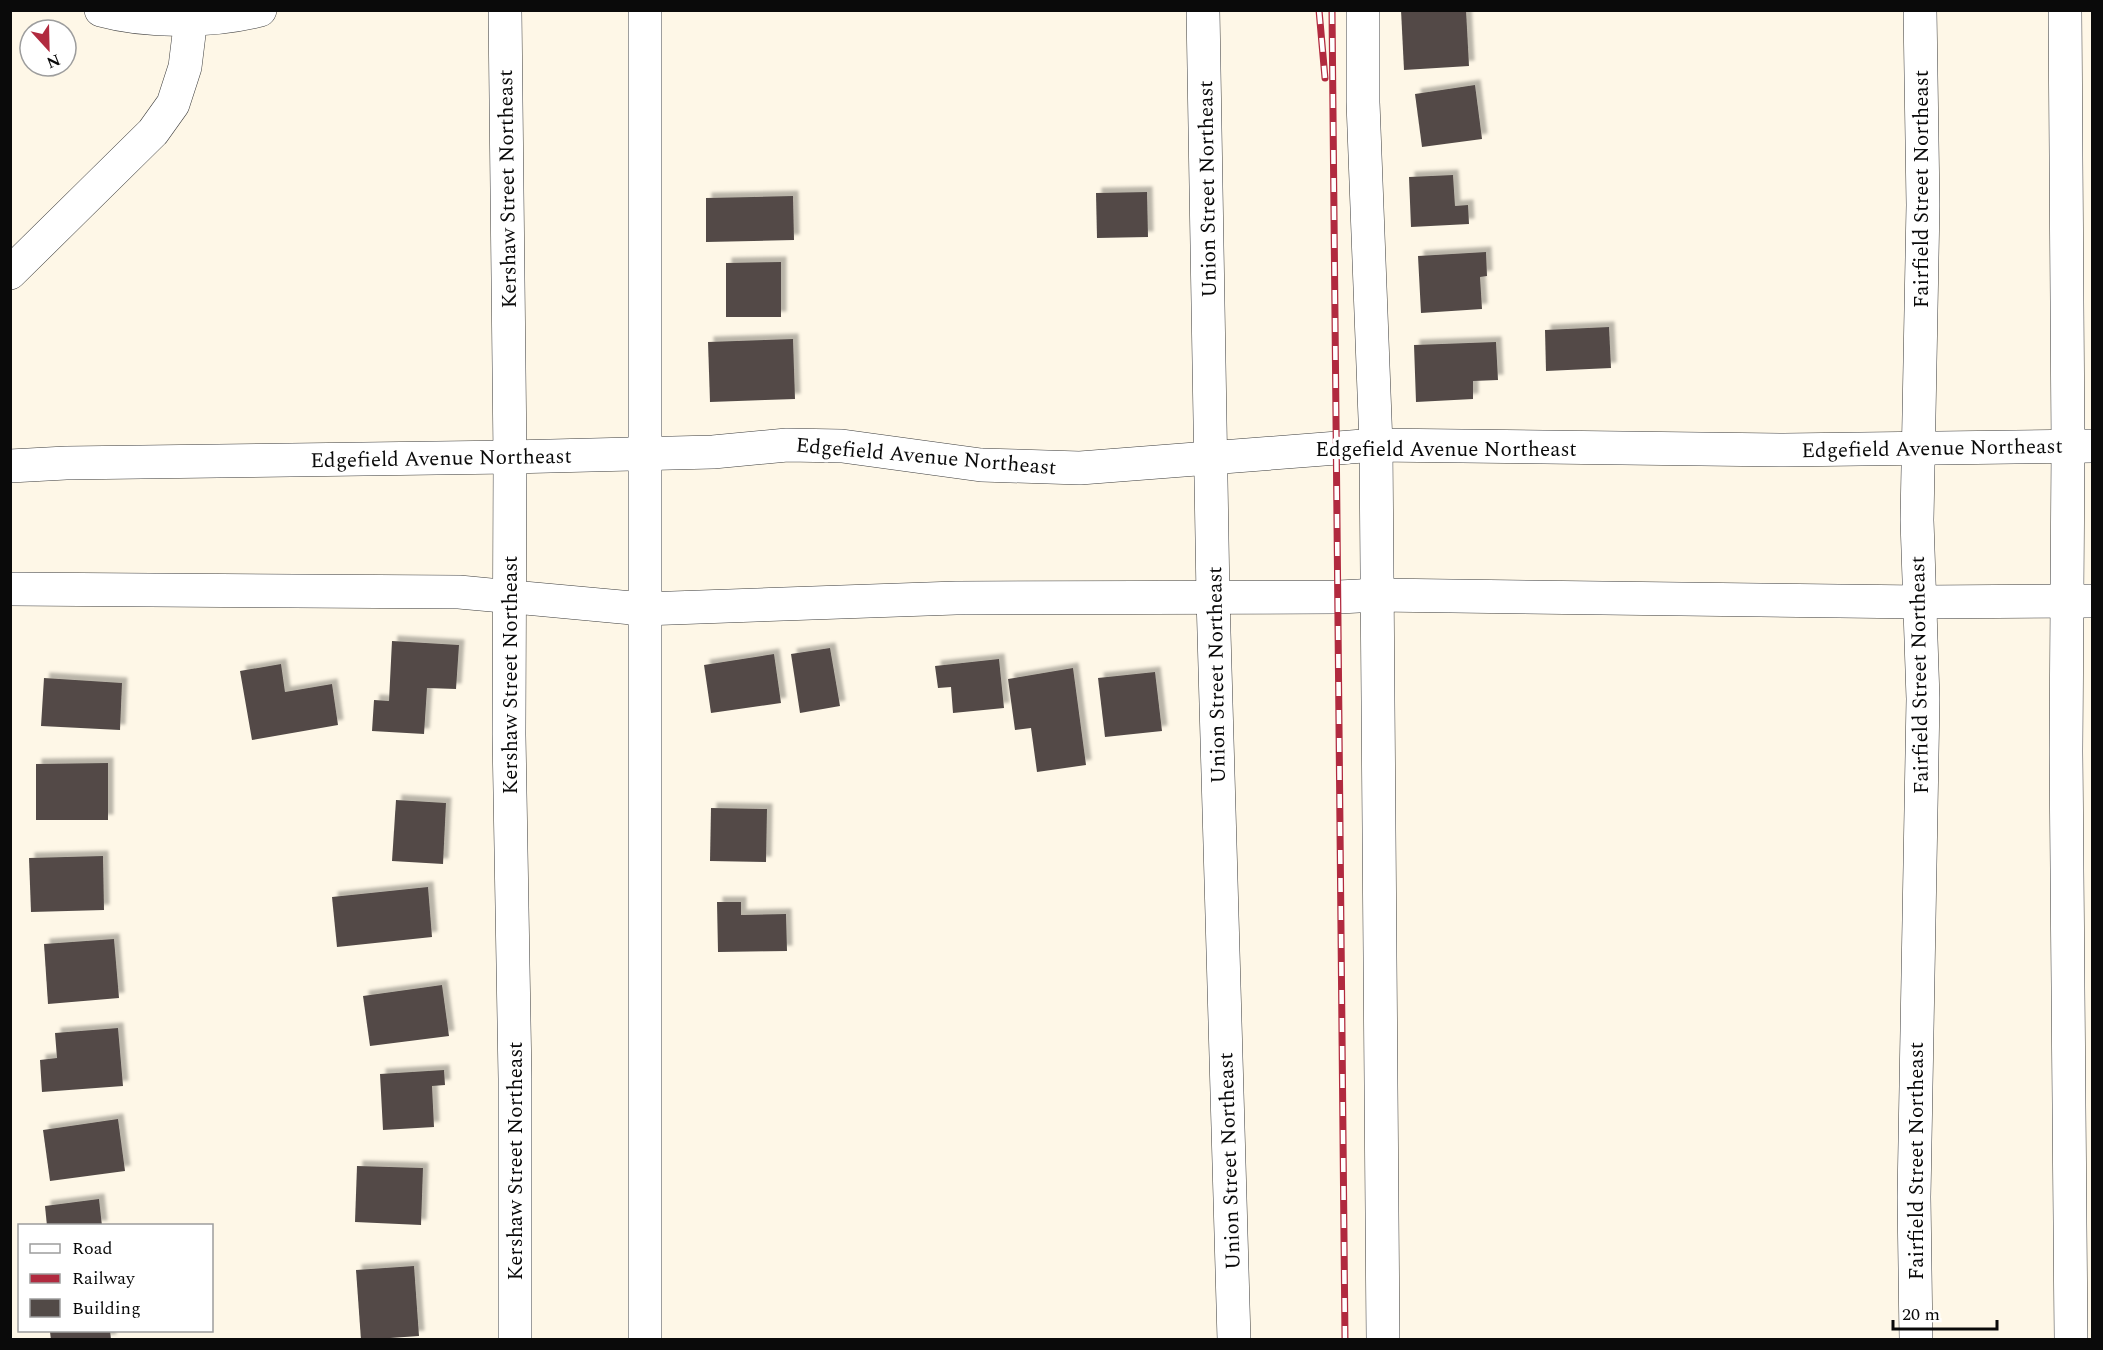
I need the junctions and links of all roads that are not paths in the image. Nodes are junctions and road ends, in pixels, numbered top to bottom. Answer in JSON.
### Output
{"nodes":[{"id":1,"x":102,"y":10,"type":"edge"},
{"id":2,"x":260,"y":10,"type":"edge"},
{"id":3,"x":506,"y":10,"type":"edge"},
{"id":4,"x":645,"y":10,"type":"edge"},
{"id":5,"x":1203,"y":10,"type":"edge"},
{"id":6,"x":1363,"y":10,"type":"edge"},
{"id":7,"x":1920,"y":10,"type":"edge"},
{"id":8,"x":2065,"y":10,"type":"edge"},
{"id":9,"x":191,"y":18,"type":"junction"},
{"id":10,"x":10,"y":273,"type":"edge"},
{"id":11,"x":1376,"y":446,"type":"junction"},
{"id":12,"x":2080,"y":446,"type":"edge"},
{"id":13,"x":1919,"y":448,"type":"junction"},
{"id":14,"x":644,"y":454,"type":"junction"},
{"id":15,"x":510,"y":458,"type":"junction"},
{"id":16,"x":1212,"y":458,"type":"junction"},
{"id":17,"x":10,"y":466,"type":"edge"},
{"id":18,"x":10,"y":589,"type":"edge"},
{"id":19,"x":509,"y":595,"type":"junction"},
{"id":20,"x":1378,"y":595,"type":"junction"},
{"id":21,"x":1213,"y":597,"type":"junction"},
{"id":22,"x":2079,"y":601,"type":"edge"},
{"id":23,"x":1920,"y":602,"type":"junction"},
{"id":24,"x":644,"y":609,"type":"junction"},
{"id":25,"x":515,"y":1340,"type":"edge"},
{"id":26,"x":645,"y":1340,"type":"edge"},
{"id":27,"x":1234,"y":1340,"type":"edge"},
{"id":28,"x":1383,"y":1340,"type":"edge"},
{"id":29,"x":1916,"y":1340,"type":"edge"},
{"id":30,"x":2071,"y":1340,"type":"edge"}],
"edges":[{"from":1,"to":9,"type":"street"},
{"from":2,"to":9,"type":"street"},
{"from":3,"to":15,"type":"street","name":"Kershaw Street Northeast"},
{"from":4,"to":14,"type":"street"},
{"from":5,"to":16,"type":"street","name":"Union Street Northeast"},
{"from":6,"to":11,"type":"street"},
{"from":7,"to":13,"type":"street","name":"Fairfield Street Northeast"},
{"from":8,"to":12,"type":"street"},
{"from":9,"to":10,"type":"street"},
{"from":11,"to":13,"type":"street","name":"Edgefield Avenue Northeast"},
{"from":11,"to":16,"type":"street","name":"Edgefield Avenue Northeast"},
{"from":11,"to":20,"type":"street"},
{"from":12,"to":13,"type":"street","name":"Edgefield Avenue Northeast"},
{"from":12,"to":22,"type":"street"},
{"from":13,"to":23,"type":"street","name":"Fairfield Street Northeast"},
{"from":14,"to":15,"type":"street","name":"Edgefield Avenue Northeast"},
{"from":14,"to":16,"type":"street","name":"Edgefield Avenue Northeast"},
{"from":14,"to":24,"type":"street"},
{"from":15,"to":17,"type":"street","name":"Edgefield Avenue Northeast"},
{"from":15,"to":19,"type":"street","name":"Kershaw Street Northeast"},
{"from":16,"to":21,"type":"street","name":"Union Street Northeast"},
{"from":18,"to":19,"type":"street"},
{"from":19,"to":24,"type":"street"},
{"from":19,"to":25,"type":"street","name":"Kershaw Street Northeast"},
{"from":20,"to":21,"type":"street"},
{"from":20,"to":23,"type":"street"},
{"from":20,"to":28,"type":"street"},
{"from":21,"to":24,"type":"street"},
{"from":21,"to":27,"type":"street","name":"Union Street Northeast"},
{"from":22,"to":23,"type":"street"},
{"from":22,"to":30,"type":"street"},
{"from":23,"to":29,"type":"street","name":"Fairfield Street Northeast"},
{"from":24,"to":26,"type":"street"}]}
